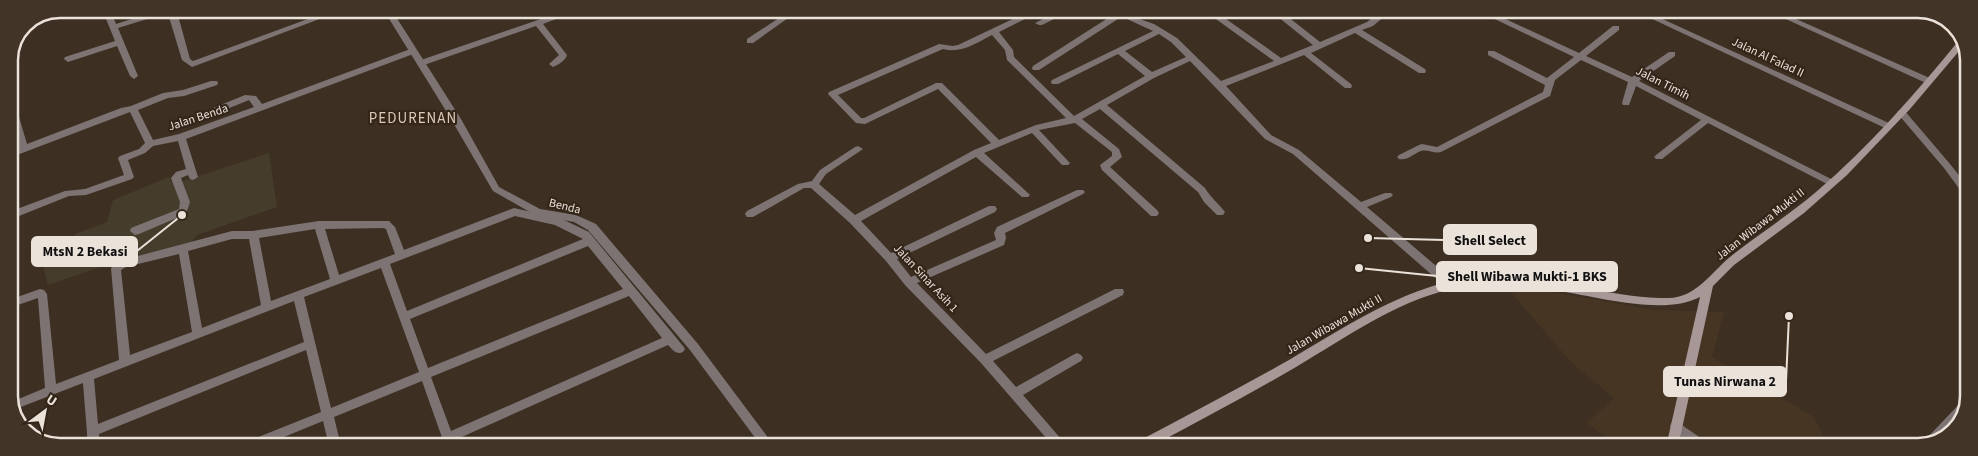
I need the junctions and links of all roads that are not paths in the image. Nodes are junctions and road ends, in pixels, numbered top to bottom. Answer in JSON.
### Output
{"nodes":[{"id":1,"x":110,"y":18,"type":"edge"},
{"id":2,"x":142,"y":18,"type":"edge"},
{"id":3,"x":174,"y":18,"type":"edge"},
{"id":4,"x":317,"y":18,"type":"edge"},
{"id":5,"x":393,"y":18,"type":"edge"},
{"id":6,"x":548,"y":18,"type":"edge"},
{"id":7,"x":784,"y":18,"type":"edge"},
{"id":8,"x":1023,"y":18,"type":"edge"},
{"id":9,"x":1050,"y":18,"type":"edge"},
{"id":10,"x":1114,"y":18,"type":"edge"},
{"id":11,"x":1131,"y":18,"type":"edge"},
{"id":12,"x":1219,"y":18,"type":"edge"},
{"id":13,"x":1283,"y":18,"type":"edge"},
{"id":14,"x":1378,"y":18,"type":"edge"},
{"id":15,"x":1497,"y":18,"type":"edge"},
{"id":16,"x":1654,"y":18,"type":"edge"},
{"id":17,"x":1789,"y":18,"type":"edge"},
{"id":18,"x":538,"y":23,"type":"junction"},
{"id":19,"x":1039,"y":23,"type":"dead end"},
{"id":20,"x":114,"y":27,"type":"junction"},
{"id":21,"x":1616,"y":28,"type":"dead end"},
{"id":22,"x":1356,"y":30,"type":"junction"},
{"id":23,"x":1159,"y":31,"type":"junction"},
{"id":24,"x":994,"y":32,"type":"junction"},
{"id":25,"x":750,"y":41,"type":"dead end"},
{"id":26,"x":120,"y":42,"type":"junction"},
{"id":27,"x":1319,"y":46,"type":"junction"},
{"id":28,"x":1959,"y":48,"type":"edge"},
{"id":29,"x":413,"y":51,"type":"junction"},
{"id":30,"x":1119,"y":51,"type":"junction"},
{"id":31,"x":1305,"y":52,"type":"junction"},
{"id":32,"x":1491,"y":53,"type":"dead end"},
{"id":33,"x":1672,"y":54,"type":"dead end"},
{"id":34,"x":1192,"y":57,"type":"junction"},
{"id":35,"x":1577,"y":57,"type":"junction"},
{"id":36,"x":68,"y":59,"type":"dead end"},
{"id":37,"x":1279,"y":61,"type":"junction"},
{"id":38,"x":421,"y":63,"type":"junction"},
{"id":39,"x":553,"y":64,"type":"dead end"},
{"id":40,"x":1036,"y":68,"type":"dead end"},
{"id":41,"x":1422,"y":71,"type":"dead end"},
{"id":42,"x":134,"y":76,"type":"dead end"},
{"id":43,"x":1151,"y":76,"type":"junction"},
{"id":44,"x":1632,"y":81,"type":"junction"},
{"id":45,"x":1929,"y":81,"type":"junction"},
{"id":46,"x":1055,"y":82,"type":"dead end"},
{"id":47,"x":1549,"y":82,"type":"junction"},
{"id":48,"x":214,"y":83,"type":"dead end"},
{"id":49,"x":1220,"y":85,"type":"junction"},
{"id":50,"x":1348,"y":86,"type":"dead end"},
{"id":51,"x":1626,"y":103,"type":"dead end"},
{"id":52,"x":1101,"y":105,"type":"junction"},
{"id":53,"x":260,"y":108,"type":"junction"},
{"id":54,"x":133,"y":109,"type":"junction"},
{"id":55,"x":1901,"y":112,"type":"junction"},
{"id":56,"x":198,"y":118,"type":"dead end"},
{"id":57,"x":1074,"y":120,"type":"junction"},
{"id":58,"x":1708,"y":120,"type":"junction"},
{"id":59,"x":1888,"y":126,"type":"junction"},
{"id":60,"x":18,"y":128,"type":"edge"},
{"id":61,"x":1033,"y":130,"type":"junction"},
{"id":62,"x":182,"y":137,"type":"junction"},
{"id":63,"x":997,"y":143,"type":"junction"},
{"id":64,"x":150,"y":144,"type":"junction"},
{"id":65,"x":24,"y":149,"type":"junction"},
{"id":66,"x":858,"y":149,"type":"dead end"},
{"id":67,"x":18,"y":151,"type":"edge"},
{"id":68,"x":977,"y":152,"type":"junction"},
{"id":69,"x":1402,"y":157,"type":"dead end"},
{"id":70,"x":1659,"y":157,"type":"dead end"},
{"id":71,"x":1065,"y":164,"type":"dead end"},
{"id":72,"x":1832,"y":183,"type":"junction"},
{"id":73,"x":1960,"y":184,"type":"edge"},
{"id":74,"x":814,"y":185,"type":"junction"},
{"id":75,"x":1080,"y":192,"type":"dead end"},
{"id":76,"x":1025,"y":195,"type":"dead end"},
{"id":77,"x":1388,"y":195,"type":"dead end"},
{"id":78,"x":1360,"y":206,"type":"junction"},
{"id":79,"x":992,"y":209,"type":"dead end"},
{"id":80,"x":18,"y":212,"type":"edge"},
{"id":81,"x":1220,"y":212,"type":"dead end"},
{"id":82,"x":1154,"y":213,"type":"dead end"},
{"id":83,"x":750,"y":214,"type":"dead end"},
{"id":84,"x":854,"y":220,"type":"junction"},
{"id":85,"x":319,"y":226,"type":"junction"},
{"id":86,"x":134,"y":231,"type":"dead end"},
{"id":87,"x":253,"y":235,"type":"junction"},
{"id":88,"x":589,"y":241,"type":"junction"},
{"id":89,"x":183,"y":249,"type":"junction"},
{"id":90,"x":401,"y":256,"type":"junction"},
{"id":91,"x":890,"y":258,"type":"junction"},
{"id":92,"x":384,"y":262,"type":"junction"},
{"id":93,"x":336,"y":281,"type":"junction"},
{"id":94,"x":909,"y":282,"type":"junction"},
{"id":95,"x":1451,"y":284,"type":"junction"},
{"id":96,"x":1708,"y":286,"type":"junction"},
{"id":97,"x":630,"y":291,"type":"junction"},
{"id":98,"x":1119,"y":292,"type":"dead end"},
{"id":99,"x":298,"y":295,"type":"junction"},
{"id":100,"x":18,"y":300,"type":"edge"},
{"id":101,"x":267,"y":308,"type":"junction"},
{"id":102,"x":404,"y":316,"type":"junction"},
{"id":103,"x":198,"y":334,"type":"junction"},
{"id":104,"x":670,"y":338,"type":"junction"},
{"id":105,"x":310,"y":344,"type":"junction"},
{"id":106,"x":679,"y":349,"type":"dead end"},
{"id":107,"x":1077,"y":358,"type":"dead end"},
{"id":108,"x":985,"y":360,"type":"junction"},
{"id":109,"x":125,"y":362,"type":"junction"},
{"id":110,"x":425,"y":373,"type":"junction"},
{"id":111,"x":88,"y":376,"type":"junction"},
{"id":112,"x":51,"y":391,"type":"junction"},
{"id":113,"x":1016,"y":393,"type":"junction"},
{"id":114,"x":18,"y":403,"type":"edge"},
{"id":115,"x":328,"y":414,"type":"junction"},
{"id":116,"x":1956,"y":415,"type":"edge"},
{"id":117,"x":1676,"y":426,"type":"junction"},
{"id":118,"x":93,"y":432,"type":"junction"},
{"id":119,"x":1940,"y":432,"type":"edge"},
{"id":120,"x":93,"y":438,"type":"edge"},
{"id":121,"x":270,"y":438,"type":"edge"},
{"id":122,"x":334,"y":438,"type":"edge"},
{"id":123,"x":448,"y":438,"type":"edge"},
{"id":124,"x":458,"y":438,"type":"edge"},
{"id":125,"x":762,"y":438,"type":"edge"},
{"id":126,"x":1054,"y":438,"type":"edge"},
{"id":127,"x":1156,"y":438,"type":"edge"},
{"id":128,"x":1675,"y":438,"type":"edge"},
{"id":129,"x":1692,"y":438,"type":"edge"}],
"edges":[{"from":1,"to":20,"type":"street"},
{"from":2,"to":20,"type":"street"},
{"from":3,"to":4,"type":"street"},
{"from":5,"to":29,"type":"street","name":"Benda"},
{"from":6,"to":18,"type":"street"},
{"from":7,"to":25,"type":"street"},
{"from":8,"to":24,"type":"street"},
{"from":9,"to":19,"type":"street"},
{"from":10,"to":40,"type":"street"},
{"from":11,"to":23,"type":"street"},
{"from":12,"to":37,"type":"street"},
{"from":13,"to":27,"type":"street"},
{"from":14,"to":22,"type":"street"},
{"from":15,"to":35,"type":"street","name":"Jalan Timih"},
{"from":16,"to":59,"type":"street","name":"Jalan Al Falad II"},
{"from":17,"to":45,"type":"street"},
{"from":18,"to":38,"type":"street"},
{"from":18,"to":39,"type":"street"},
{"from":20,"to":26,"type":"street"},
{"from":21,"to":35,"type":"street"},
{"from":22,"to":27,"type":"street"},
{"from":22,"to":41,"type":"street"},
{"from":23,"to":30,"type":"street"},
{"from":23,"to":34,"type":"street"},
{"from":24,"to":57,"type":"street"},
{"from":24,"to":63,"type":"street"},
{"from":26,"to":36,"type":"street"},
{"from":26,"to":42,"type":"street"},
{"from":27,"to":31,"type":"street"},
{"from":28,"to":45,"type":"main road","name":"Jalan Wibawa Mukti II"},
{"from":29,"to":38,"type":"street","name":"Benda"},
{"from":29,"to":53,"type":"street","name":"Jalan Benda"},
{"from":30,"to":43,"type":"street"},
{"from":30,"to":46,"type":"street"},
{"from":31,"to":37,"type":"street"},
{"from":31,"to":50,"type":"street"},
{"from":32,"to":47,"type":"street"},
{"from":33,"to":44,"type":"street"},
{"from":34,"to":43,"type":"street"},
{"from":34,"to":49,"type":"street"},
{"from":35,"to":44,"type":"street","name":"Jalan Timih"},
{"from":35,"to":47,"type":"street"},
{"from":37,"to":49,"type":"street"},
{"from":38,"to":125,"type":"street","name":"Benda"},
{"from":43,"to":52,"type":"street"},
{"from":44,"to":51,"type":"street"},
{"from":44,"to":58,"type":"street","name":"Jalan Timih"},
{"from":45,"to":55,"type":"main road","name":"Jalan Wibawa Mukti II"},
{"from":47,"to":69,"type":"street"},
{"from":48,"to":54,"type":"street"},
{"from":49,"to":78,"type":"street"},
{"from":52,"to":57,"type":"street"},
{"from":52,"to":81,"type":"street"},
{"from":53,"to":56,"type":"street"},
{"from":53,"to":62,"type":"street","name":"Jalan Benda"},
{"from":54,"to":64,"type":"street"},
{"from":54,"to":65,"type":"street"},
{"from":55,"to":59,"type":"main road","name":"Jalan Wibawa Mukti II"},
{"from":55,"to":73,"type":"street"},
{"from":57,"to":61,"type":"street"},
{"from":57,"to":82,"type":"street"},
{"from":58,"to":70,"type":"street"},
{"from":58,"to":72,"type":"street","name":"Jalan Timih"},
{"from":59,"to":72,"type":"main road","name":"Jalan Wibawa Mukti II"},
{"from":60,"to":65,"type":"street"},
{"from":61,"to":63,"type":"street"},
{"from":61,"to":71,"type":"street"},
{"from":62,"to":64,"type":"street","name":"Jalan Benda"},
{"from":62,"to":86,"type":"street"},
{"from":63,"to":68,"type":"street"},
{"from":64,"to":80,"type":"street","name":"Jalan Benda"},
{"from":65,"to":67,"type":"street"},
{"from":66,"to":74,"type":"street"},
{"from":68,"to":76,"type":"street"},
{"from":68,"to":84,"type":"street"},
{"from":72,"to":96,"type":"main road","name":"Jalan Wibawa Mukti II"},
{"from":74,"to":83,"type":"street"},
{"from":74,"to":84,"type":"street","name":"Jalan Sinar Asih 1"},
{"from":75,"to":94,"type":"street"},
{"from":77,"to":78,"type":"street"},
{"from":78,"to":95,"type":"street"},
{"from":79,"to":91,"type":"street"},
{"from":84,"to":91,"type":"street","name":"Jalan Sinar Asih 1"},
{"from":85,"to":87,"type":"street"},
{"from":85,"to":90,"type":"street"},
{"from":85,"to":93,"type":"street"},
{"from":87,"to":89,"type":"street"},
{"from":87,"to":101,"type":"street"},
{"from":88,"to":90,"type":"street"},
{"from":88,"to":97,"type":"street"},
{"from":88,"to":102,"type":"street"},
{"from":89,"to":103,"type":"street"},
{"from":89,"to":109,"type":"street"},
{"from":90,"to":92,"type":"street"},
{"from":91,"to":94,"type":"street","name":"Jalan Sinar Asih 1"},
{"from":92,"to":93,"type":"street"},
{"from":92,"to":102,"type":"street"},
{"from":93,"to":99,"type":"street"},
{"from":94,"to":108,"type":"street","name":"Jalan Sinar Asih 1"},
{"from":95,"to":96,"type":"main road","name":"Jalan Wibawa Mukti II"},
{"from":95,"to":127,"type":"main road","name":"Jalan Wibawa Mukti II"},
{"from":96,"to":117,"type":"main road"},
{"from":97,"to":104,"type":"street"},
{"from":97,"to":110,"type":"street"},
{"from":98,"to":108,"type":"street"},
{"from":99,"to":101,"type":"street"},
{"from":99,"to":105,"type":"street"},
{"from":100,"to":112,"type":"street"},
{"from":101,"to":103,"type":"street"},
{"from":102,"to":110,"type":"street"},
{"from":103,"to":109,"type":"street"},
{"from":104,"to":106,"type":"street"},
{"from":104,"to":124,"type":"street"},
{"from":105,"to":115,"type":"street"},
{"from":105,"to":118,"type":"street"},
{"from":107,"to":113,"type":"street"},
{"from":108,"to":113,"type":"street","name":"Jalan Sinar Asih 1"},
{"from":109,"to":111,"type":"street"},
{"from":110,"to":115,"type":"street"},
{"from":110,"to":123,"type":"street"},
{"from":111,"to":112,"type":"street"},
{"from":111,"to":118,"type":"street"},
{"from":112,"to":114,"type":"street"},
{"from":113,"to":126,"type":"street","name":"Jalan Sinar Asih 1"},
{"from":115,"to":121,"type":"street"},
{"from":115,"to":122,"type":"street"},
{"from":116,"to":119,"type":"street"},
{"from":117,"to":128,"type":"main road"},
{"from":117,"to":129,"type":"street"},
{"from":118,"to":120,"type":"street"}]}
